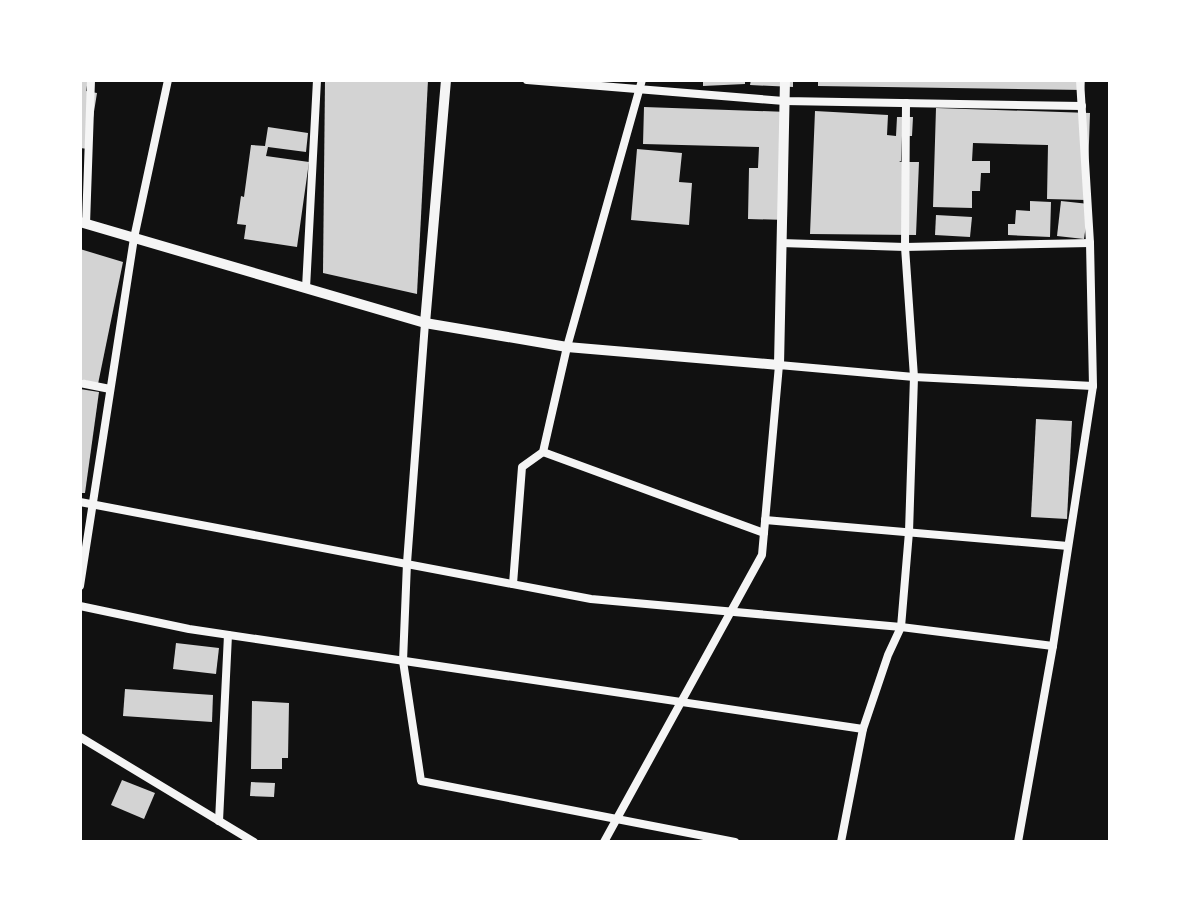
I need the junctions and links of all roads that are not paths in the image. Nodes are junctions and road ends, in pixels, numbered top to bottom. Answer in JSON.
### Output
{"nodes":[{"id":1,"x":91,"y":80,"type":"edge"},
{"id":2,"x":168,"y":80,"type":"edge"},
{"id":3,"x":317,"y":80,"type":"edge"},
{"id":4,"x":446,"y":80,"type":"edge"},
{"id":5,"x":527,"y":80,"type":"edge"},
{"id":6,"x":785,"y":80,"type":"edge"},
{"id":7,"x":1080,"y":80,"type":"edge"},
{"id":8,"x":641,"y":85,"type":"edge"},
{"id":9,"x":784,"y":101,"type":"junction"},
{"id":10,"x":906,"y":103,"type":"junction"},
{"id":11,"x":1082,"y":106,"type":"junction"},
{"id":12,"x":83,"y":223,"type":"edge"},
{"id":13,"x":134,"y":238,"type":"junction"},
{"id":14,"x":781,"y":243,"type":"junction"},
{"id":15,"x":1090,"y":243,"type":"junction"},
{"id":16,"x":905,"y":247,"type":"junction"},
{"id":17,"x":306,"y":288,"type":"junction"},
{"id":18,"x":425,"y":323,"type":"junction"},
{"id":19,"x":567,"y":347,"type":"junction"},
{"id":20,"x":779,"y":365,"type":"junction"},
{"id":21,"x":914,"y":377,"type":"junction"},
{"id":22,"x":80,"y":383,"type":"edge"},
{"id":23,"x":1093,"y":386,"type":"junction"},
{"id":24,"x":110,"y":389,"type":"junction"},
{"id":25,"x":543,"y":452,"type":"junction"},
{"id":26,"x":80,"y":502,"type":"edge"},
{"id":27,"x":91,"y":504,"type":"junction"},
{"id":28,"x":765,"y":520,"type":"junction"},
{"id":29,"x":909,"y":532,"type":"junction"},
{"id":30,"x":764,"y":533,"type":"junction"},
{"id":31,"x":1068,"y":546,"type":"junction"},
{"id":32,"x":407,"y":563,"type":"junction"},
{"id":33,"x":513,"y":584,"type":"junction"},
{"id":34,"x":80,"y":586,"type":"edge"},
{"id":35,"x":80,"y":606,"type":"edge"},
{"id":36,"x":731,"y":611,"type":"junction"},
{"id":37,"x":901,"y":627,"type":"junction"},
{"id":38,"x":228,"y":635,"type":"junction"},
{"id":39,"x":1053,"y":646,"type":"junction"},
{"id":40,"x":403,"y":661,"type":"junction"},
{"id":41,"x":681,"y":702,"type":"junction"},
{"id":42,"x":863,"y":729,"type":"junction"},
{"id":43,"x":80,"y":737,"type":"edge"},
{"id":44,"x":617,"y":819,"type":"junction"},
{"id":45,"x":219,"y":821,"type":"junction"},
{"id":46,"x":254,"y":842,"type":"edge"},
{"id":47,"x":604,"y":842,"type":"edge"},
{"id":48,"x":735,"y":842,"type":"edge"},
{"id":49,"x":841,"y":842,"type":"edge"},
{"id":50,"x":1018,"y":842,"type":"edge"}],
"edges":[{"from":1,"to":12,"type":"street"},
{"from":2,"to":13,"type":"street"},
{"from":3,"to":17,"type":"street"},
{"from":4,"to":18,"type":"street"},
{"from":5,"to":8,"type":"street"},
{"from":6,"to":9,"type":"street"},
{"from":7,"to":11,"type":"street"},
{"from":8,"to":9,"type":"street"},
{"from":8,"to":19,"type":"street"},
{"from":9,"to":10,"type":"street"},
{"from":9,"to":14,"type":"street"},
{"from":10,"to":11,"type":"street"},
{"from":10,"to":16,"type":"street"},
{"from":11,"to":15,"type":"street"},
{"from":12,"to":13,"type":"street"},
{"from":13,"to":17,"type":"street"},
{"from":13,"to":24,"type":"street"},
{"from":14,"to":16,"type":"street"},
{"from":14,"to":20,"type":"street"},
{"from":15,"to":16,"type":"street"},
{"from":15,"to":23,"type":"street"},
{"from":16,"to":21,"type":"street"},
{"from":17,"to":18,"type":"street"},
{"from":18,"to":19,"type":"street"},
{"from":18,"to":32,"type":"street"},
{"from":19,"to":20,"type":"street"},
{"from":19,"to":25,"type":"street"},
{"from":20,"to":21,"type":"street"},
{"from":20,"to":28,"type":"street"},
{"from":21,"to":23,"type":"street"},
{"from":21,"to":29,"type":"street"},
{"from":22,"to":24,"type":"street"},
{"from":23,"to":31,"type":"street"},
{"from":24,"to":27,"type":"street"},
{"from":25,"to":30,"type":"street"},
{"from":25,"to":33,"type":"street"},
{"from":26,"to":27,"type":"street"},
{"from":27,"to":32,"type":"street"},
{"from":27,"to":34,"type":"street"},
{"from":28,"to":29,"type":"street"},
{"from":28,"to":30,"type":"street"},
{"from":29,"to":31,"type":"street"},
{"from":29,"to":37,"type":"street"},
{"from":30,"to":36,"type":"street"},
{"from":31,"to":39,"type":"street"},
{"from":32,"to":33,"type":"street"},
{"from":32,"to":40,"type":"street"},
{"from":33,"to":36,"type":"street"},
{"from":35,"to":38,"type":"street"},
{"from":36,"to":37,"type":"street"},
{"from":36,"to":41,"type":"street"},
{"from":37,"to":39,"type":"street"},
{"from":37,"to":42,"type":"street"},
{"from":38,"to":40,"type":"street"},
{"from":38,"to":45,"type":"street"},
{"from":39,"to":50,"type":"street"},
{"from":40,"to":41,"type":"street"},
{"from":40,"to":44,"type":"street"},
{"from":41,"to":42,"type":"street"},
{"from":41,"to":44,"type":"street"},
{"from":42,"to":49,"type":"street"},
{"from":43,"to":45,"type":"street"},
{"from":44,"to":47,"type":"street"},
{"from":44,"to":48,"type":"street"},
{"from":45,"to":46,"type":"street"}]}
